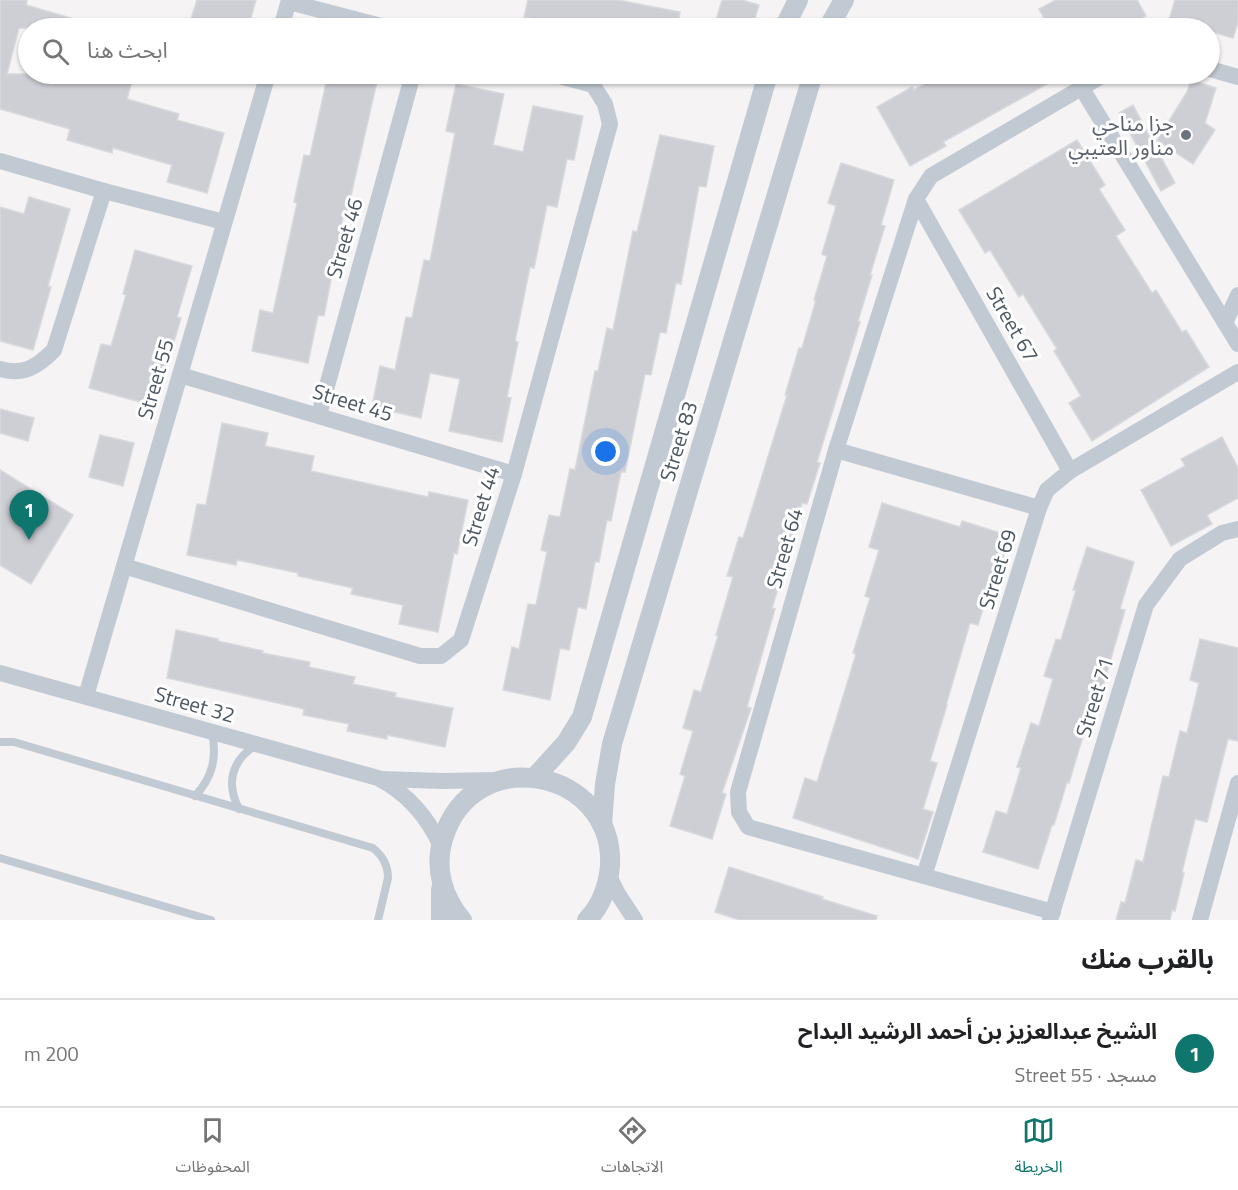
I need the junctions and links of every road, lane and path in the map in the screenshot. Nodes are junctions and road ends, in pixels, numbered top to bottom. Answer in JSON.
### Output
{"nodes":[{"id":1,"x":798,"y":0,"type":"edge"},
{"id":2,"x":844,"y":0,"type":"edge"},
{"id":3,"x":289,"y":1,"type":"edge"},
{"id":4,"x":284,"y":18,"type":"edge"},
{"id":5,"x":352,"y":18,"type":"edge"},
{"id":6,"x":789,"y":18,"type":"edge"},
{"id":7,"x":834,"y":18,"type":"edge"},
{"id":8,"x":1220,"y":72,"type":"edge"},
{"id":9,"x":1238,"y":77,"type":"edge"},
{"id":10,"x":265,"y":84,"type":"edge"},
{"id":11,"x":410,"y":84,"type":"edge"},
{"id":12,"x":589,"y":84,"type":"edge"},
{"id":13,"x":765,"y":84,"type":"edge"},
{"id":14,"x":810,"y":84,"type":"edge"},
{"id":15,"x":1087,"y":84,"type":"edge"},
{"id":16,"x":1081,"y":87,"type":"junction"},
{"id":17,"x":0,"y":161,"type":"edge"},
{"id":18,"x":104,"y":191,"type":"junction"},
{"id":19,"x":916,"y":199,"type":"junction"},
{"id":20,"x":224,"y":222,"type":"junction"},
{"id":21,"x":1238,"y":295,"type":"edge"},
{"id":22,"x":1225,"y":323,"type":"junction"},
{"id":23,"x":1238,"y":344,"type":"edge"},
{"id":24,"x":0,"y":369,"type":"edge"},
{"id":25,"x":1238,"y":372,"type":"edge"},
{"id":26,"x":180,"y":375,"type":"junction"},
{"id":27,"x":319,"y":415,"type":"junction"},
{"id":28,"x":836,"y":450,"type":"junction"},
{"id":29,"x":1070,"y":471,"type":"junction"},
{"id":30,"x":514,"y":474,"type":"junction"},
{"id":31,"x":1039,"y":508,"type":"junction"},
{"id":32,"x":1238,"y":529,"type":"edge"},
{"id":33,"x":124,"y":566,"type":"junction"},
{"id":34,"x":0,"y":673,"type":"edge"},
{"id":35,"x":86,"y":696,"type":"junction"},
{"id":36,"x":212,"y":732,"type":"junction"},
{"id":37,"x":0,"y":742,"type":"edge"},
{"id":38,"x":255,"y":745,"type":"junction"},
{"id":39,"x":535,"y":777,"type":"junction"},
{"id":40,"x":378,"y":778,"type":"junction"},
{"id":41,"x":503,"y":779,"type":"junction"},
{"id":42,"x":1238,"y":783,"type":"edge"},
{"id":43,"x":195,"y":796,"type":"junction"},
{"id":44,"x":239,"y":809,"type":"junction"},
{"id":45,"x":602,"y":825,"type":"junction"},
{"id":46,"x":441,"y":846,"type":"junction"},
{"id":47,"x":0,"y":858,"type":"edge"},
{"id":48,"x":609,"y":876,"type":"junction"},
{"id":49,"x":924,"y":876,"type":"junction"},
{"id":50,"x":440,"y":877,"type":"junction"},
{"id":51,"x":1052,"y":916,"type":"edge"},
{"id":52,"x":211,"y":920,"type":"edge"},
{"id":53,"x":378,"y":920,"type":"edge"},
{"id":54,"x":441,"y":920,"type":"edge"},
{"id":55,"x":462,"y":920,"type":"edge"},
{"id":56,"x":587,"y":920,"type":"edge"},
{"id":57,"x":635,"y":920,"type":"edge"},
{"id":58,"x":1200,"y":920,"type":"edge"}],
"edges":[{"from":1,"to":6,"type":"street"},
{"from":2,"to":7,"type":"street"},
{"from":3,"to":4,"type":"street"},
{"from":3,"to":5,"type":"street"},
{"from":8,"to":9,"type":"street"},
{"from":10,"to":20,"type":"street","name":"Street 55"},
{"from":11,"to":27,"type":"street","name":"Street 46"},
{"from":12,"to":30,"type":"street","name":"Street 44"},
{"from":13,"to":39,"type":"street","name":"Street 83"},
{"from":14,"to":45,"type":"street","name":"Street 83"},
{"from":15,"to":16,"type":"street","name":"Street 64"},
{"from":16,"to":19,"type":"street","name":"Street 64"},
{"from":16,"to":22,"type":"street"},
{"from":17,"to":18,"type":"street"},
{"from":18,"to":20,"type":"street"},
{"from":18,"to":24,"type":"street"},
{"from":19,"to":28,"type":"street","name":"Street 64"},
{"from":19,"to":29,"type":"street","name":"Street 67"},
{"from":20,"to":26,"type":"street","name":"Street 55"},
{"from":21,"to":22,"type":"street"},
{"from":22,"to":23,"type":"street"},
{"from":25,"to":29,"type":"street","name":"Street 69"},
{"from":26,"to":27,"type":"street","name":"Street 45"},
{"from":26,"to":33,"type":"street","name":"Street 55"},
{"from":27,"to":30,"type":"street","name":"Street 45"},
{"from":28,"to":31,"type":"street"},
{"from":28,"to":49,"type":"street","name":"Street 64"},
{"from":29,"to":31,"type":"street","name":"Street 69"},
{"from":30,"to":33,"type":"street","name":"Street 44"},
{"from":31,"to":49,"type":"street","name":"Street 69"},
{"from":32,"to":51,"type":"street","name":"Street 71"},
{"from":33,"to":35,"type":"street","name":"Street 55"},
{"from":34,"to":35,"type":"street","name":"Street 32"},
{"from":35,"to":36,"type":"street","name":"Street 32"},
{"from":36,"to":38,"type":"street","name":"Street 32"},
{"from":36,"to":43,"type":"lane"},
{"from":37,"to":43,"type":"lane"},
{"from":38,"to":40,"type":"street","name":"Street 32"},
{"from":38,"to":44,"type":"lane"},
{"from":39,"to":41,"type":"street"},
{"from":39,"to":45,"type":"street"},
{"from":40,"to":41,"type":"street","name":"Street 32"},
{"from":40,"to":46,"type":"street","name":"Street 32"},
{"from":41,"to":46,"type":"street"},
{"from":42,"to":58,"type":"street"},
{"from":43,"to":44,"type":"lane"},
{"from":44,"to":53,"type":"lane"},
{"from":45,"to":48,"type":"street"},
{"from":46,"to":50,"type":"street"},
{"from":47,"to":52,"type":"lane"},
{"from":48,"to":56,"type":"street"},
{"from":48,"to":57,"type":"street"},
{"from":49,"to":51,"type":"street","name":"Street 64"},
{"from":50,"to":54,"type":"street"},
{"from":50,"to":55,"type":"street"}]}
